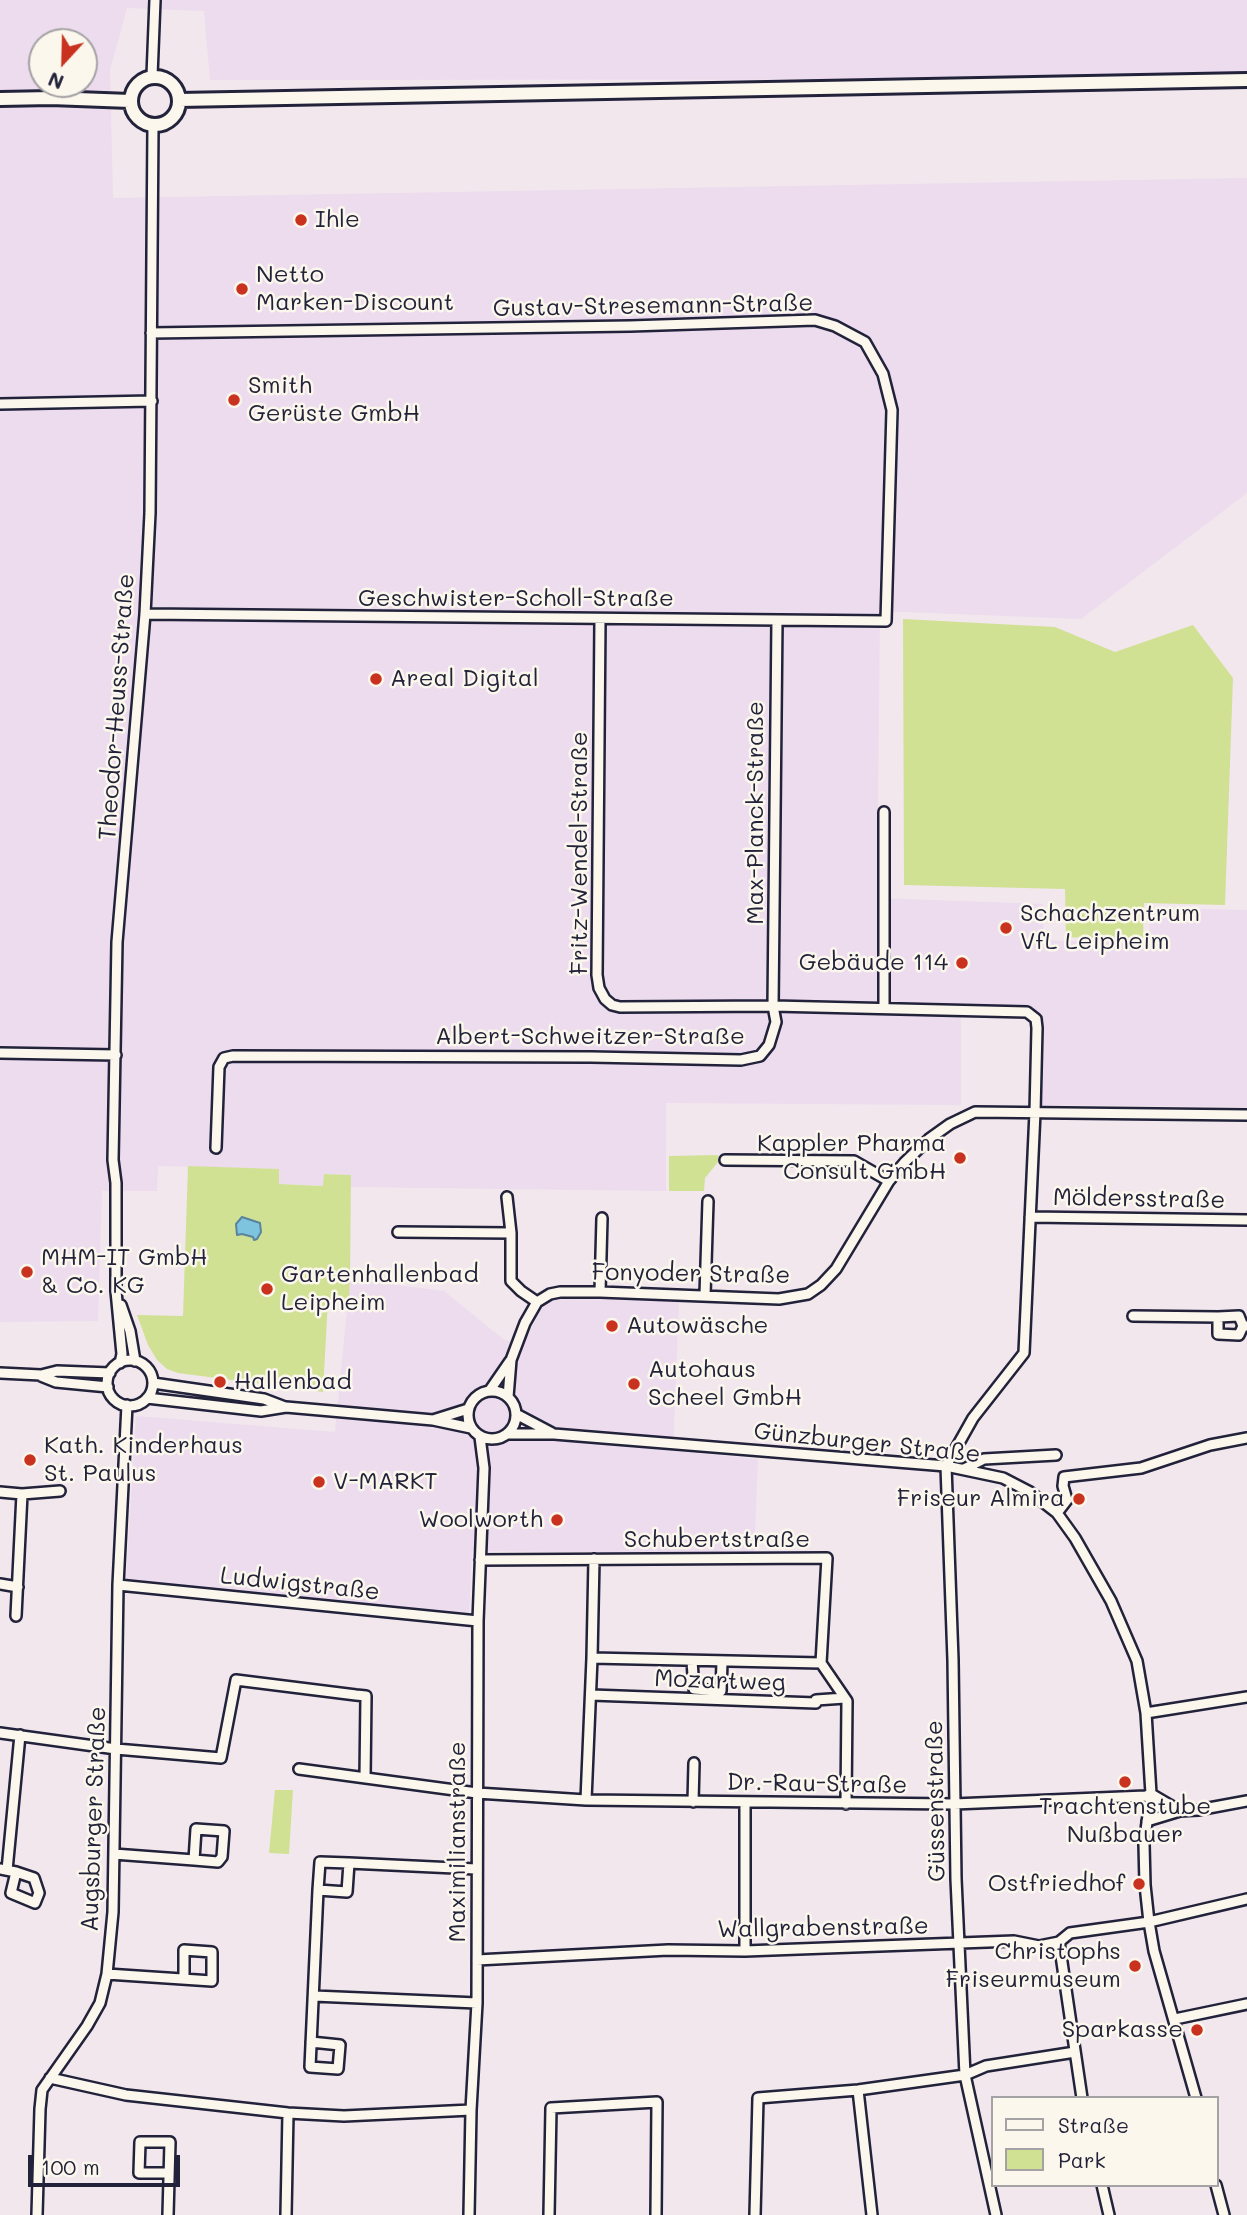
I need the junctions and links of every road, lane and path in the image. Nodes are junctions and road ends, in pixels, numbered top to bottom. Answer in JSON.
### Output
{"nodes":[{"id":1,"x":155,"y":0,"type":"edge"},
{"id":2,"x":152,"y":76,"type":"junction"},
{"id":3,"x":1247,"y":80,"type":"edge"},
{"id":4,"x":0,"y":99,"type":"edge"},
{"id":5,"x":179,"y":100,"type":"junction"},
{"id":6,"x":130,"y":102,"type":"junction"},
{"id":7,"x":153,"y":125,"type":"junction"},
{"id":8,"x":151,"y":333,"type":"junction"},
{"id":9,"x":152,"y":401,"type":"junction"},
{"id":10,"x":0,"y":404,"type":"edge"},
{"id":11,"x":145,"y":614,"type":"junction"},
{"id":12,"x":600,"y":619,"type":"junction"},
{"id":13,"x":777,"y":620,"type":"junction"},
{"id":14,"x":886,"y":621,"type":"joint"},
{"id":15,"x":884,"y":812,"type":"dead end"},
{"id":16,"x":773,"y":1006,"type":"junction"},
{"id":17,"x":884,"y":1008,"type":"junction"},
{"id":18,"x":0,"y":1053,"type":"edge"},
{"id":19,"x":116,"y":1055,"type":"junction"},
{"id":20,"x":1035,"y":1112,"type":"junction"},
{"id":21,"x":1247,"y":1115,"type":"edge"},
{"id":22,"x":216,"y":1148,"type":"dead end"},
{"id":23,"x":725,"y":1160,"type":"dead end"},
{"id":24,"x":889,"y":1181,"type":"junction"},
{"id":25,"x":507,"y":1197,"type":"dead end"},
{"id":26,"x":708,"y":1201,"type":"dead end"},
{"id":27,"x":1030,"y":1217,"type":"junction"},
{"id":28,"x":602,"y":1218,"type":"dead end"},
{"id":29,"x":1247,"y":1220,"type":"edge"},
{"id":30,"x":398,"y":1232,"type":"dead end"},
{"id":31,"x":511,"y":1233,"type":"junction"},
{"id":32,"x":116,"y":1290,"type":"junction"},
{"id":33,"x":600,"y":1292,"type":"junction"},
{"id":34,"x":705,"y":1295,"type":"junction"},
{"id":35,"x":537,"y":1302,"type":"junction"},
{"id":36,"x":1133,"y":1316,"type":"dead end"},
{"id":37,"x":1218,"y":1317,"type":"junction"},
{"id":38,"x":1245,"y":1326,"type":"edge"},
{"id":39,"x":511,"y":1360,"type":"junction"},
{"id":40,"x":135,"y":1361,"type":"junction"},
{"id":41,"x":120,"y":1363,"type":"junction"},
{"id":42,"x":0,"y":1373,"type":"edge"},
{"id":43,"x":110,"y":1373,"type":"junction"},
{"id":44,"x":41,"y":1375,"type":"junction"},
{"id":45,"x":153,"y":1383,"type":"junction"},
{"id":46,"x":108,"y":1387,"type":"junction"},
{"id":47,"x":490,"y":1390,"type":"junction"},
{"id":48,"x":508,"y":1397,"type":"junction"},
{"id":49,"x":147,"y":1398,"type":"junction"},
{"id":50,"x":127,"y":1405,"type":"junction"},
{"id":51,"x":286,"y":1407,"type":"junction"},
{"id":52,"x":468,"y":1409,"type":"junction"},
{"id":53,"x":516,"y":1414,"type":"junction"},
{"id":54,"x":433,"y":1420,"type":"junction"},
{"id":55,"x":471,"y":1428,"type":"junction"},
{"id":56,"x":508,"y":1434,"type":"junction"},
{"id":57,"x":554,"y":1434,"type":"junction"},
{"id":58,"x":480,"y":1437,"type":"junction"},
{"id":59,"x":1247,"y":1438,"type":"edge"},
{"id":60,"x":493,"y":1440,"type":"junction"},
{"id":61,"x":1056,"y":1455,"type":"dead end"},
{"id":62,"x":946,"y":1466,"type":"junction"},
{"id":63,"x":484,"y":1468,"type":"junction"},
{"id":64,"x":964,"y":1469,"type":"junction"},
{"id":65,"x":60,"y":1491,"type":"dead end"},
{"id":66,"x":0,"y":1492,"type":"edge"},
{"id":67,"x":22,"y":1494,"type":"junction"},
{"id":68,"x":1057,"y":1513,"type":"junction"},
{"id":69,"x":594,"y":1559,"type":"junction"},
{"id":70,"x":480,"y":1560,"type":"junction"},
{"id":71,"x":0,"y":1584,"type":"edge"},
{"id":72,"x":118,"y":1585,"type":"junction"},
{"id":73,"x":18,"y":1587,"type":"junction"},
{"id":74,"x":16,"y":1616,"type":"dead end"},
{"id":75,"x":478,"y":1621,"type":"junction"},
{"id":76,"x":592,"y":1658,"type":"junction"},
{"id":77,"x":692,"y":1661,"type":"junction"},
{"id":78,"x":722,"y":1662,"type":"junction"},
{"id":79,"x":821,"y":1663,"type":"junction"},
{"id":80,"x":591,"y":1695,"type":"junction"},
{"id":81,"x":1247,"y":1697,"type":"edge"},
{"id":82,"x":845,"y":1698,"type":"junction"},
{"id":83,"x":1146,"y":1713,"type":"junction"},
{"id":84,"x":0,"y":1733,"type":"edge"},
{"id":85,"x":20,"y":1735,"type":"junction"},
{"id":86,"x":116,"y":1749,"type":"junction"},
{"id":87,"x":694,"y":1763,"type":"dead end"},
{"id":88,"x":299,"y":1769,"type":"dead end"},
{"id":89,"x":365,"y":1777,"type":"junction"},
{"id":90,"x":477,"y":1793,"type":"junction"},
{"id":91,"x":1151,"y":1794,"type":"junction"},
{"id":92,"x":586,"y":1800,"type":"junction"},
{"id":93,"x":1247,"y":1801,"type":"edge"},
{"id":94,"x":693,"y":1802,"type":"junction"},
{"id":95,"x":745,"y":1803,"type":"junction"},
{"id":96,"x":846,"y":1804,"type":"junction"},
{"id":97,"x":954,"y":1804,"type":"junction"},
{"id":98,"x":1180,"y":1811,"type":"junction"},
{"id":99,"x":1147,"y":1821,"type":"junction"},
{"id":100,"x":114,"y":1853,"type":"junction"},
{"id":101,"x":194,"y":1860,"type":"junction"},
{"id":102,"x":349,"y":1863,"type":"junction"},
{"id":103,"x":477,"y":1869,"type":"junction"},
{"id":104,"x":8,"y":1871,"type":"edge"},
{"id":105,"x":318,"y":1890,"type":"junction"},
{"id":106,"x":1247,"y":1899,"type":"edge"},
{"id":107,"x":1149,"y":1922,"type":"junction"},
{"id":108,"x":1059,"y":1942,"type":"junction"},
{"id":109,"x":959,"y":1945,"type":"junction"},
{"id":110,"x":745,"y":1951,"type":"junction"},
{"id":111,"x":477,"y":1960,"type":"junction"},
{"id":112,"x":107,"y":1974,"type":"junction"},
{"id":113,"x":184,"y":1979,"type":"junction"},
{"id":114,"x":313,"y":1996,"type":"junction"},
{"id":115,"x":477,"y":2003,"type":"junction"},
{"id":116,"x":1247,"y":2004,"type":"edge"},
{"id":117,"x":1175,"y":2019,"type":"junction"},
{"id":118,"x":311,"y":2042,"type":"dead end"},
{"id":119,"x":1075,"y":2052,"type":"junction"},
{"id":120,"x":965,"y":2075,"type":"junction"},
{"id":121,"x":50,"y":2078,"type":"junction"},
{"id":122,"x":858,"y":2090,"type":"junction"},
{"id":123,"x":1082,"y":2096,"type":"edge"},
{"id":124,"x":1195,"y":2096,"type":"edge"},
{"id":125,"x":471,"y":2110,"type":"junction"},
{"id":126,"x":288,"y":2113,"type":"junction"},
{"id":127,"x":168,"y":2173,"type":"junction"},
{"id":128,"x":1102,"y":2187,"type":"edge"},
{"id":129,"x":1217,"y":2187,"type":"edge"},
{"id":130,"x":37,"y":2215,"type":"edge"},
{"id":131,"x":168,"y":2215,"type":"edge"},
{"id":132,"x":286,"y":2215,"type":"edge"},
{"id":133,"x":469,"y":2215,"type":"edge"},
{"id":134,"x":549,"y":2215,"type":"edge"},
{"id":135,"x":656,"y":2215,"type":"edge"},
{"id":136,"x":755,"y":2215,"type":"edge"},
{"id":137,"x":872,"y":2215,"type":"edge"},
{"id":138,"x":996,"y":2215,"type":"edge"},
{"id":139,"x":1109,"y":2215,"type":"edge"},
{"id":140,"x":1224,"y":2215,"type":"edge"}],
"edges":[{"from":1,"to":2,"type":"street"},
{"from":2,"to":5,"type":"main road"},
{"from":2,"to":6,"type":"main road"},
{"from":3,"to":5,"type":"main road"},
{"from":4,"to":6,"type":"main road"},
{"from":5,"to":7,"type":"main road"},
{"from":6,"to":7,"type":"main road"},
{"from":7,"to":8,"type":"street","name":"Theodor-Heuss-Straße"},
{"from":8,"to":9,"type":"street","name":"Theodor-Heuss-Straße"},
{"from":8,"to":14,"type":"street","name":"Gustav-Stresemann-Straße"},
{"from":9,"to":10,"type":"street"},
{"from":9,"to":11,"type":"street","name":"Theodor-Heuss-Straße"},
{"from":11,"to":12,"type":"street","name":"Geschwister-Scholl-Straße"},
{"from":11,"to":19,"type":"street","name":"Theodor-Heuss-Straße"},
{"from":12,"to":13,"type":"street","name":"Geschwister-Scholl-Straße"},
{"from":12,"to":16,"type":"street","name":"Fritz-Wendel-Straße"},
{"from":13,"to":14,"type":"street","name":"Geschwister-Scholl-Straße"},
{"from":13,"to":16,"type":"street","name":"Max-Planck-Straße"},
{"from":15,"to":17,"type":"street"},
{"from":16,"to":17,"type":"street","name":"Albert-Schweitzer-Straße"},
{"from":16,"to":22,"type":"street","name":"Albert-Schweitzer-Straße"},
{"from":17,"to":20,"type":"street","name":"Albert-Schweitzer-Straße"},
{"from":18,"to":19,"type":"street"},
{"from":19,"to":32,"type":"street","name":"Theodor-Heuss-Straße"},
{"from":20,"to":21,"type":"street","name":"Fonyoder Straße"},
{"from":20,"to":24,"type":"street","name":"Fonyoder Straße"},
{"from":20,"to":27,"type":"street"},
{"from":23,"to":24,"type":"street"},
{"from":24,"to":34,"type":"street","name":"Fonyoder Straße"},
{"from":25,"to":31,"type":"street"},
{"from":26,"to":34,"type":"street"},
{"from":27,"to":29,"type":"street","name":"Möldersstraße"},
{"from":27,"to":62,"type":"street"},
{"from":28,"to":33,"type":"street"},
{"from":30,"to":31,"type":"street"},
{"from":31,"to":35,"type":"street"},
{"from":32,"to":40,"type":"street","name":"Theodor-Heuss-Straße"},
{"from":32,"to":41,"type":"street","name":"Theodor-Heuss-Straße"},
{"from":33,"to":34,"type":"street","name":"Fonyoder Straße"},
{"from":33,"to":35,"type":"street","name":"Fonyoder Straße"},
{"from":35,"to":39,"type":"street"},
{"from":36,"to":37,"type":"street"},
{"from":37,"to":38,"type":"street"},
{"from":37,"to":38,"type":"street"},
{"from":39,"to":47,"type":"street"},
{"from":39,"to":48,"type":"street"},
{"from":40,"to":41,"type":"street"},
{"from":40,"to":45,"type":"street"},
{"from":41,"to":43,"type":"street"},
{"from":42,"to":44,"type":"street"},
{"from":43,"to":44,"type":"street"},
{"from":43,"to":46,"type":"street"},
{"from":44,"to":46,"type":"street"},
{"from":45,"to":49,"type":"street"},
{"from":45,"to":51,"type":"street"},
{"from":46,"to":50,"type":"street"},
{"from":47,"to":48,"type":"street"},
{"from":47,"to":52,"type":"street"},
{"from":48,"to":53,"type":"street"},
{"from":49,"to":50,"type":"street"},
{"from":49,"to":51,"type":"street"},
{"from":50,"to":72,"type":"street","name":"Augsburger Straße"},
{"from":51,"to":54,"type":"street"},
{"from":52,"to":54,"type":"street"},
{"from":52,"to":55,"type":"street"},
{"from":53,"to":56,"type":"street"},
{"from":53,"to":57,"type":"street","name":"Günzburger Straße"},
{"from":54,"to":55,"type":"street"},
{"from":55,"to":58,"type":"street"},
{"from":56,"to":57,"type":"street","name":"Günzburger Straße"},
{"from":56,"to":60,"type":"street"},
{"from":57,"to":62,"type":"street","name":"Günzburger Straße"},
{"from":58,"to":60,"type":"street"},
{"from":58,"to":63,"type":"street","name":"Maximilianstraße"},
{"from":59,"to":68,"type":"street"},
{"from":60,"to":63,"type":"street","name":"Maximilianstraße"},
{"from":61,"to":64,"type":"street"},
{"from":62,"to":64,"type":"street","name":"Günzburger Straße"},
{"from":62,"to":97,"type":"street","name":"Güssenstraße"},
{"from":63,"to":70,"type":"street","name":"Maximilianstraße"},
{"from":64,"to":68,"type":"street","name":"Günzburger Straße"},
{"from":65,"to":67,"type":"street"},
{"from":66,"to":67,"type":"street"},
{"from":67,"to":73,"type":"street"},
{"from":68,"to":83,"type":"street","name":"Günzburger Straße"},
{"from":69,"to":70,"type":"street","name":"Schubertstraße"},
{"from":69,"to":76,"type":"street"},
{"from":69,"to":79,"type":"street","name":"Schubertstraße"},
{"from":70,"to":75,"type":"street","name":"Maximilianstraße"},
{"from":71,"to":73,"type":"street"},
{"from":72,"to":75,"type":"street","name":"Ludwigstraße"},
{"from":72,"to":86,"type":"street","name":"Augsburger Straße"},
{"from":73,"to":74,"type":"street"},
{"from":75,"to":90,"type":"street","name":"Maximilianstraße"},
{"from":76,"to":77,"type":"street"},
{"from":76,"to":80,"type":"street"},
{"from":77,"to":78,"type":"street"},
{"from":77,"to":78,"type":"street"},
{"from":78,"to":79,"type":"street"},
{"from":79,"to":82,"type":"street"},
{"from":80,"to":82,"type":"street","name":"Mozartweg"},
{"from":80,"to":92,"type":"street"},
{"from":81,"to":83,"type":"street"},
{"from":82,"to":96,"type":"street"},
{"from":83,"to":91,"type":"street","name":"Günzburger Straße"},
{"from":84,"to":85,"type":"street"},
{"from":85,"to":86,"type":"street"},
{"from":85,"to":104,"type":"street"},
{"from":86,"to":89,"type":"street"},
{"from":86,"to":100,"type":"street","name":"Augsburger Straße"},
{"from":87,"to":94,"type":"street","name":"Dr.-Rau-Straße"},
{"from":88,"to":89,"type":"street","name":"Dr.-Rau-Straße"},
{"from":89,"to":90,"type":"street","name":"Dr.-Rau-Straße"},
{"from":90,"to":92,"type":"street","name":"Dr.-Rau-Straße"},
{"from":90,"to":103,"type":"street","name":"Maximilianstraße"},
{"from":91,"to":97,"type":"street","name":"Dr.-Rau-Straße"},
{"from":91,"to":98,"type":"street"},
{"from":91,"to":99,"type":"street","name":"Günzburger Straße"},
{"from":92,"to":94,"type":"street","name":"Dr.-Rau-Straße"},
{"from":93,"to":98,"type":"street"},
{"from":94,"to":95,"type":"street","name":"Dr.-Rau-Straße"},
{"from":95,"to":96,"type":"street","name":"Dr.-Rau-Straße"},
{"from":95,"to":110,"type":"street"},
{"from":96,"to":97,"type":"street","name":"Dr.-Rau-Straße"},
{"from":97,"to":109,"type":"street","name":"Güssenstraße"},
{"from":98,"to":99,"type":"street"},
{"from":99,"to":107,"type":"street","name":"Günzburger Straße"},
{"from":100,"to":101,"type":"street"},
{"from":100,"to":112,"type":"street","name":"Augsburger Straße"},
{"from":101,"to":101,"type":"street"},
{"from":102,"to":103,"type":"street"},
{"from":102,"to":105,"type":"street"},
{"from":102,"to":105,"type":"street"},
{"from":103,"to":111,"type":"street","name":"Maximilianstraße"},
{"from":105,"to":114,"type":"street"},
{"from":106,"to":107,"type":"street","name":"Wallgrabenstraße"},
{"from":107,"to":108,"type":"street","name":"Wallgrabenstraße"},
{"from":107,"to":117,"type":"street","name":"Günzburger Straße"},
{"from":108,"to":109,"type":"street","name":"Wallgrabenstraße"},
{"from":108,"to":119,"type":"street"},
{"from":109,"to":110,"type":"street","name":"Wallgrabenstraße"},
{"from":109,"to":120,"type":"street","name":"Güssenstraße"},
{"from":110,"to":111,"type":"street","name":"Wallgrabenstraße"},
{"from":111,"to":115,"type":"street","name":"Maximilianstraße"},
{"from":112,"to":113,"type":"street"},
{"from":112,"to":121,"type":"street","name":"Augsburger Straße"},
{"from":113,"to":113,"type":"street"},
{"from":114,"to":115,"type":"street"},
{"from":114,"to":118,"type":"street"},
{"from":115,"to":125,"type":"street","name":"Maximilianstraße"},
{"from":116,"to":117,"type":"street"},
{"from":117,"to":124,"type":"street","name":"Günzburger Straße"},
{"from":119,"to":120,"type":"street"},
{"from":119,"to":123,"type":"street"},
{"from":120,"to":122,"type":"street"},
{"from":120,"to":138,"type":"street","name":"Güssenstraße"},
{"from":121,"to":126,"type":"street"},
{"from":121,"to":130,"type":"street","name":"Augsburger Straße"},
{"from":122,"to":136,"type":"street"},
{"from":122,"to":137,"type":"street"},
{"from":125,"to":126,"type":"street"},
{"from":125,"to":133,"type":"street","name":"Maximilianstraße"},
{"from":126,"to":132,"type":"street"},
{"from":127,"to":127,"type":"street"},
{"from":127,"to":131,"type":"street"},
{"from":128,"to":139,"type":"street"},
{"from":129,"to":140,"type":"street"},
{"from":134,"to":135,"type":"street"}]}
